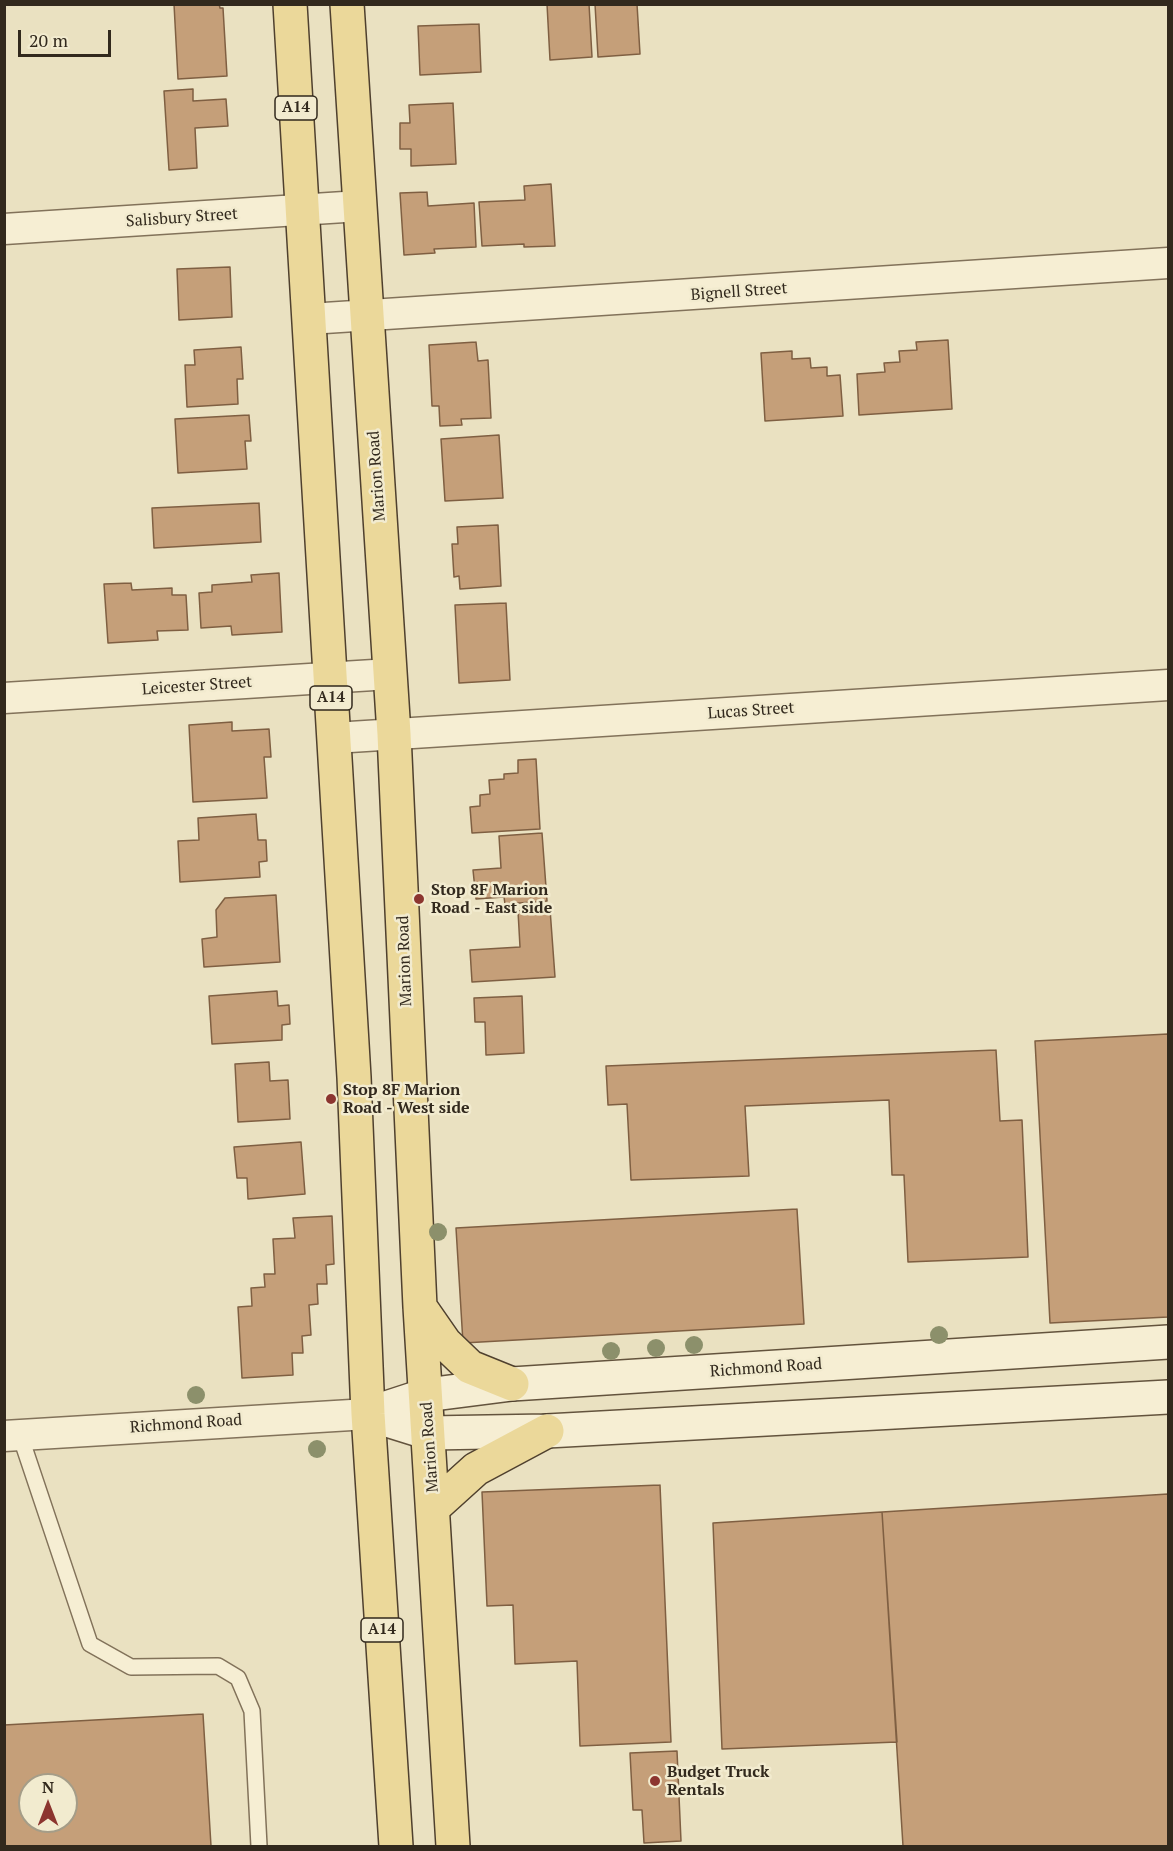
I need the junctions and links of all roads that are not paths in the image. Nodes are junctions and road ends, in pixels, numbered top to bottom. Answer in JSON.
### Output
{"nodes":[{"id":1,"x":290,"y":4,"type":"edge"},
{"id":2,"x":347,"y":4,"type":"edge"},
{"id":3,"x":360,"y":206,"type":"junction"},
{"id":4,"x":301,"y":211,"type":"junction"},
{"id":5,"x":4,"y":229,"type":"edge"},
{"id":6,"x":1168,"y":263,"type":"edge"},
{"id":7,"x":367,"y":316,"type":"junction"},
{"id":8,"x":309,"y":319,"type":"junction"},
{"id":9,"x":390,"y":674,"type":"junction"},
{"id":10,"x":330,"y":677,"type":"junction"},
{"id":11,"x":1168,"y":685,"type":"edge"},
{"id":12,"x":4,"y":698,"type":"edge"},
{"id":13,"x":394,"y":734,"type":"junction"},
{"id":14,"x":334,"y":738,"type":"junction"},
{"id":15,"x":420,"y":1307,"type":"junction"},
{"id":16,"x":1168,"y":1342,"type":"edge"},
{"id":17,"x":512,"y":1384,"type":"junction"},
{"id":18,"x":426,"y":1395,"type":"junction"},
{"id":19,"x":1168,"y":1398,"type":"edge"},
{"id":20,"x":368,"y":1414,"type":"junction"},
{"id":21,"x":547,"y":1431,"type":"junction"},
{"id":22,"x":429,"y":1433,"type":"junction"},
{"id":23,"x":12,"y":1436,"type":"edge"},
{"id":24,"x":434,"y":1507,"type":"junction"},
{"id":25,"x":259,"y":1846,"type":"edge"},
{"id":26,"x":396,"y":1846,"type":"edge"},
{"id":27,"x":453,"y":1846,"type":"edge"}],
"edges":[{"from":1,"to":4,"type":"main road","number":"A14"},
{"from":2,"to":3,"type":"main road","name":"Marion Road"},
{"from":3,"to":4,"type":"street","name":"Salisbury Street"},
{"from":3,"to":7,"type":"main road","name":"Marion Road"},
{"from":4,"to":5,"type":"street","name":"Salisbury Street"},
{"from":4,"to":8,"type":"main road","number":"A14"},
{"from":6,"to":7,"type":"street","name":"Bignell Street"},
{"from":7,"to":8,"type":"street","name":"Bignell Street"},
{"from":7,"to":9,"type":"main road","name":"Marion Road"},
{"from":8,"to":10,"type":"main road","number":"A14"},
{"from":9,"to":10,"type":"street","name":"Leicester Street"},
{"from":9,"to":13,"type":"main road","name":"Marion Road"},
{"from":10,"to":12,"type":"street","name":"Leicester Street"},
{"from":10,"to":14,"type":"main road","number":"A14"},
{"from":11,"to":13,"type":"street","name":"Lucas Street"},
{"from":13,"to":14,"type":"street","name":"Lucas Street"},
{"from":13,"to":15,"type":"main road","name":"Marion Road"},
{"from":14,"to":20,"type":"main road","number":"A14"},
{"from":15,"to":17,"type":"main road"},
{"from":15,"to":18,"type":"main road","name":"Marion Road"},
{"from":16,"to":17,"type":"main road","name":"Richmond Road"},
{"from":17,"to":18,"type":"main road","name":"Richmond Road"},
{"from":18,"to":20,"type":"main road","name":"Richmond Road"},
{"from":18,"to":22,"type":"main road","name":"Marion Road"},
{"from":19,"to":21,"type":"main road","name":"Richmond Road"},
{"from":20,"to":22,"type":"main road","name":"Richmond Road"},
{"from":20,"to":23,"type":"street","name":"Richmond Road"},
{"from":20,"to":26,"type":"main road","number":"A14"},
{"from":21,"to":22,"type":"main road","name":"Richmond Road"},
{"from":21,"to":24,"type":"main road"},
{"from":22,"to":24,"type":"main road","name":"Marion Road"},
{"from":23,"to":25,"type":"lane"},
{"from":24,"to":27,"type":"main road","name":"Marion Road"}]}
